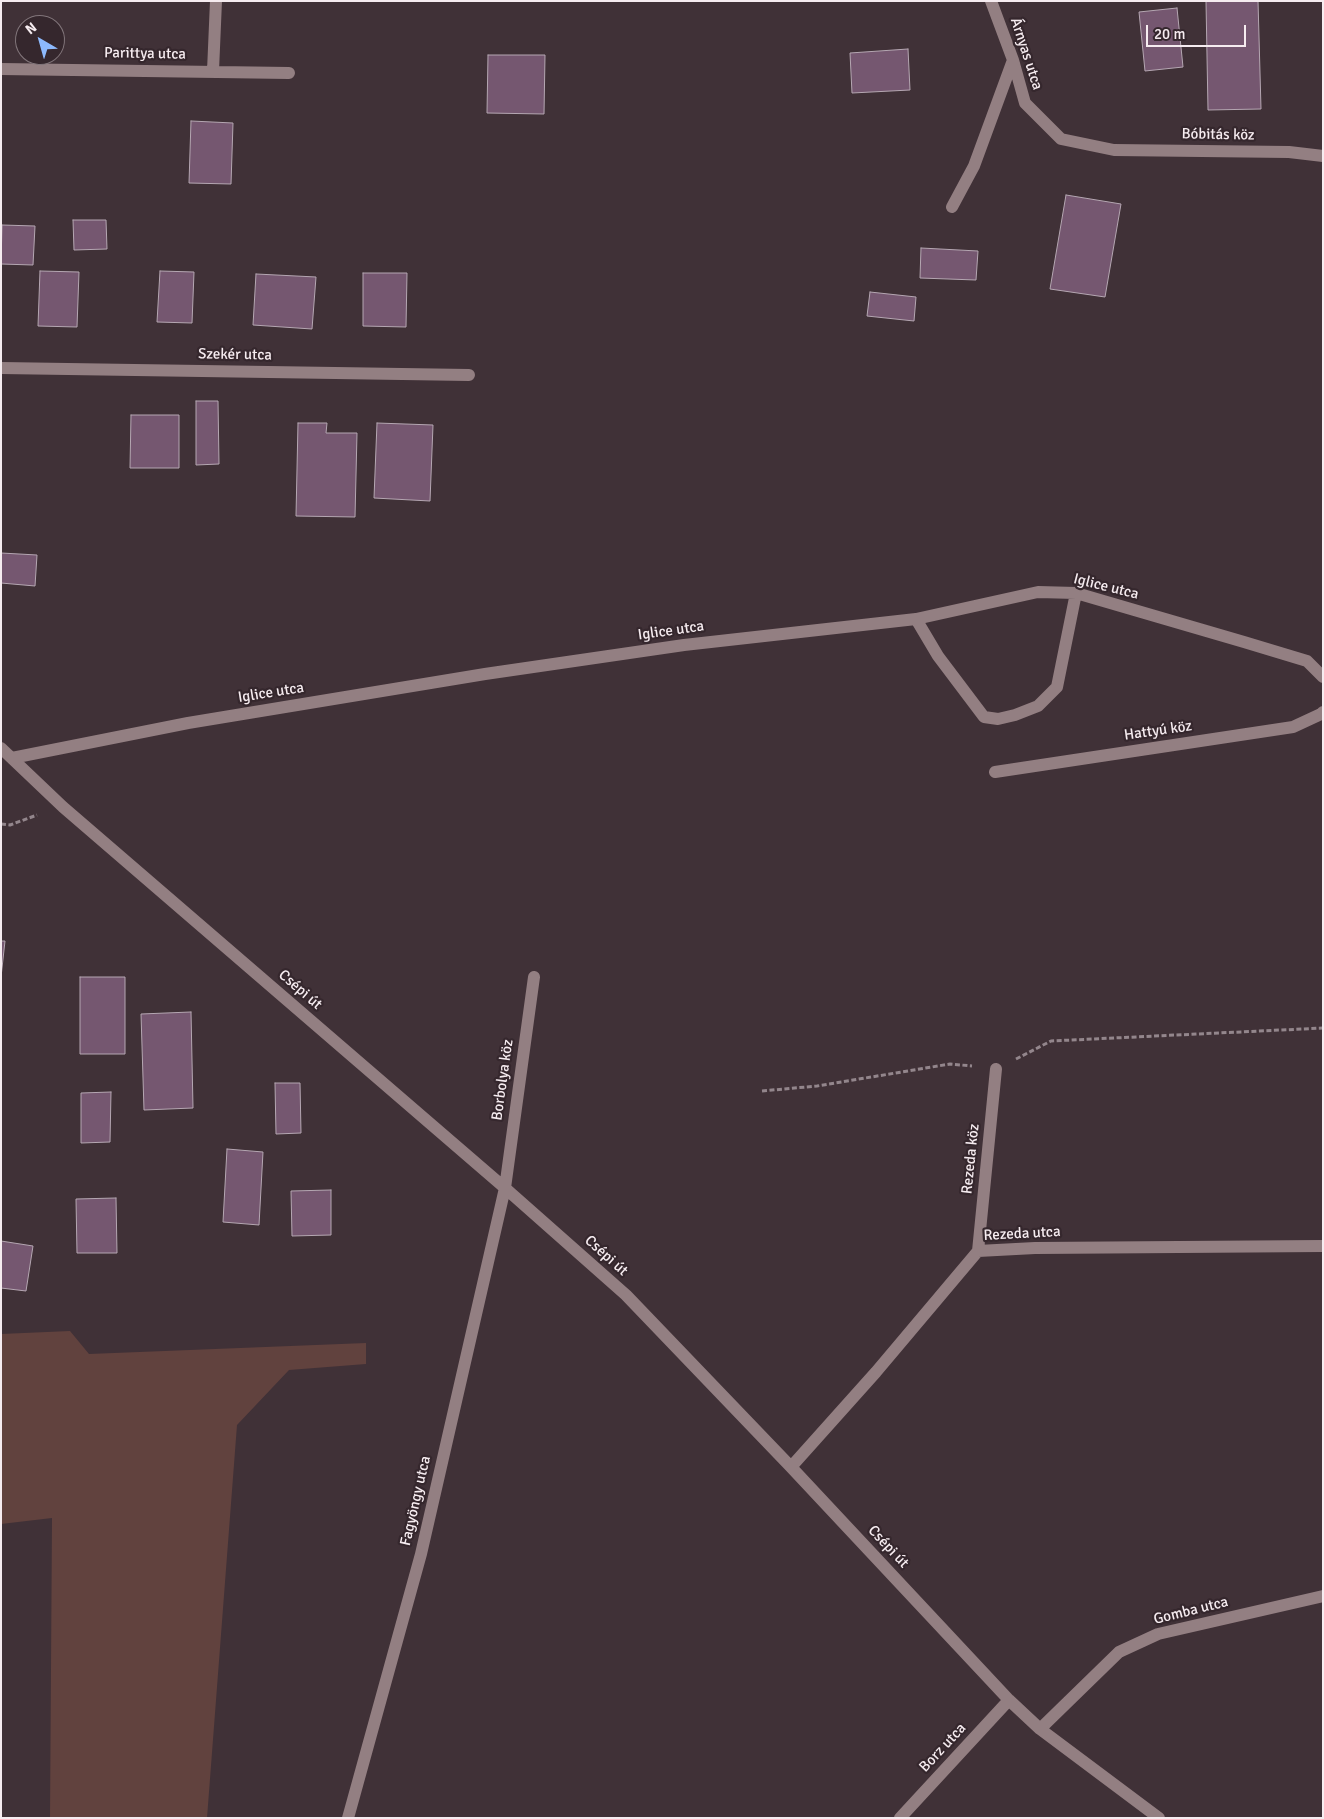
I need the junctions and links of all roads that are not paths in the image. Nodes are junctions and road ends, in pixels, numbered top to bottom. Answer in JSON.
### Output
{"nodes":[{"id":1,"x":216,"y":1,"type":"edge"},
{"id":2,"x":991,"y":1,"type":"edge"},
{"id":3,"x":1013,"y":60,"type":"junction"},
{"id":4,"x":1,"y":69,"type":"edge"},
{"id":5,"x":213,"y":71,"type":"junction"},
{"id":6,"x":289,"y":73,"type":"dead end"},
{"id":7,"x":1114,"y":150,"type":"joint"},
{"id":8,"x":1323,"y":156,"type":"edge"},
{"id":9,"x":952,"y":207,"type":"dead end"},
{"id":10,"x":1,"y":368,"type":"edge"},
{"id":11,"x":469,"y":375,"type":"dead end"},
{"id":12,"x":1076,"y":593,"type":"junction"},
{"id":13,"x":916,"y":619,"type":"junction"},
{"id":14,"x":1323,"y":677,"type":"edge"},
{"id":15,"x":1323,"y":712,"type":"edge"},
{"id":16,"x":1,"y":748,"type":"edge"},
{"id":17,"x":12,"y":758,"type":"junction"},
{"id":18,"x":995,"y":772,"type":"dead end"},
{"id":19,"x":534,"y":976,"type":"dead end"},
{"id":20,"x":996,"y":1069,"type":"road end"},
{"id":21,"x":505,"y":1188,"type":"junction"},
{"id":22,"x":1323,"y":1246,"type":"edge"},
{"id":23,"x":978,"y":1252,"type":"junction"},
{"id":24,"x":791,"y":1468,"type":"junction"},
{"id":25,"x":1323,"y":1596,"type":"edge"},
{"id":26,"x":1009,"y":1700,"type":"junction"},
{"id":27,"x":1040,"y":1729,"type":"junction"},
{"id":28,"x":348,"y":1818,"type":"edge"},
{"id":29,"x":900,"y":1818,"type":"edge"},
{"id":30,"x":1159,"y":1818,"type":"edge"}],
"edges":[{"from":1,"to":5,"type":"street"},
{"from":2,"to":3,"type":"street","name":"Árnyas utca"},
{"from":3,"to":7,"type":"street","name":"Árnyas utca"},
{"from":3,"to":9,"type":"street"},
{"from":4,"to":5,"type":"street","name":"Parittya utca"},
{"from":5,"to":6,"type":"street","name":"Parittya utca"},
{"from":7,"to":8,"type":"street","name":"Bóbitás köz"},
{"from":10,"to":11,"type":"street","name":"Szekér utca"},
{"from":12,"to":13,"type":"street","name":"Iglice utca"},
{"from":12,"to":13,"type":"street"},
{"from":12,"to":14,"type":"street","name":"Iglice utca"},
{"from":13,"to":17,"type":"street","name":"Iglice utca"},
{"from":15,"to":18,"type":"street","name":"Hattyú köz"},
{"from":16,"to":17,"type":"street","name":"Csépi út"},
{"from":17,"to":21,"type":"street","name":"Csépi út"},
{"from":19,"to":21,"type":"street","name":"Borbolya köz"},
{"from":20,"to":23,"type":"street","name":"Rezeda köz"},
{"from":21,"to":24,"type":"street","name":"Csépi út"},
{"from":21,"to":28,"type":"street","name":"Fagyöngy utca"},
{"from":22,"to":23,"type":"street","name":"Rezeda utca"},
{"from":23,"to":24,"type":"street","name":"Rezeda utca"},
{"from":24,"to":26,"type":"street","name":"Csépi út"},
{"from":25,"to":27,"type":"street","name":"Gomba utca"},
{"from":26,"to":27,"type":"street","name":"Csépi út"},
{"from":26,"to":29,"type":"street","name":"Borz utca"},
{"from":27,"to":30,"type":"street","name":"Csépi út"}]}
